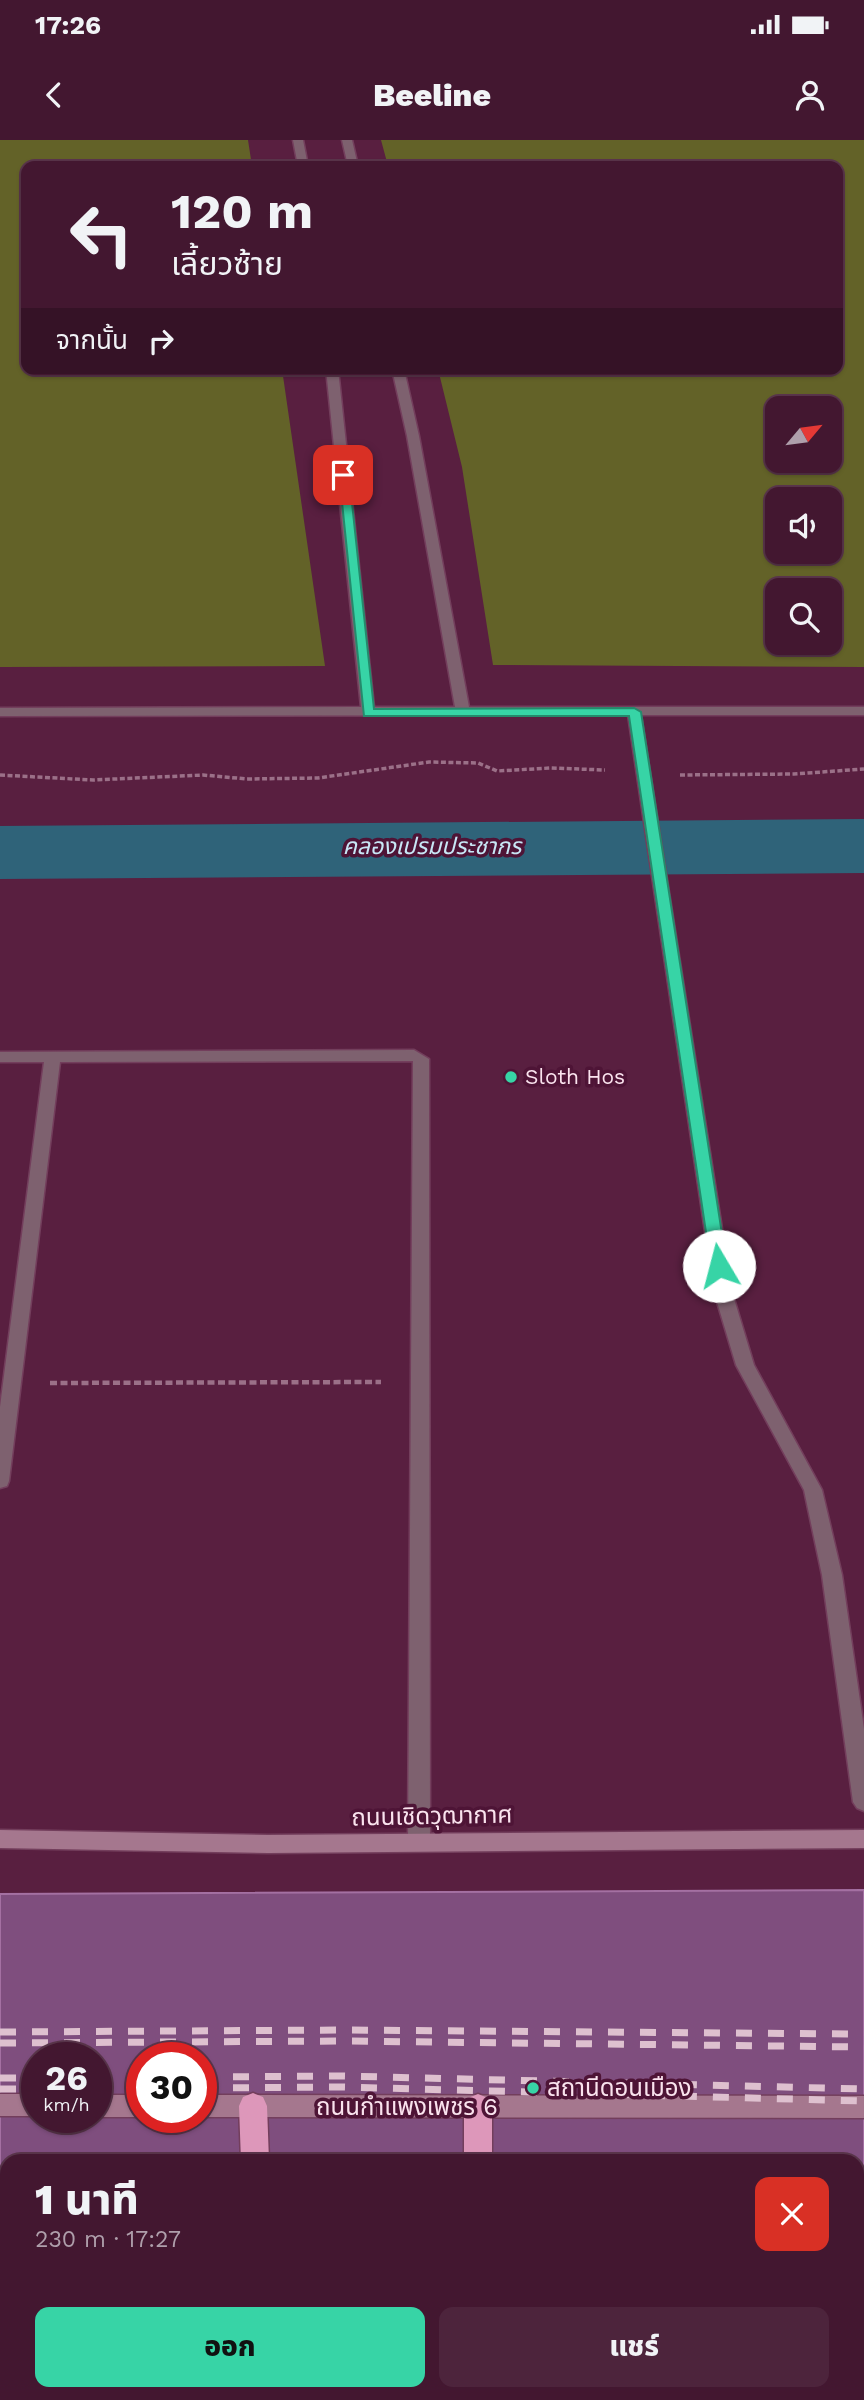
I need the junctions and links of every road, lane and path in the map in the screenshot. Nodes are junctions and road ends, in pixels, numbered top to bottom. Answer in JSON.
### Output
{"nodes":[{"id":1,"x":298,"y":140,"type":"edge"},
{"id":2,"x":347,"y":140,"type":"edge"},
{"id":3,"x":302,"y":161,"type":"edge"},
{"id":4,"x":351,"y":161,"type":"edge"},
{"id":5,"x":333,"y":375,"type":"edge"},
{"id":6,"x":399,"y":375,"type":"edge"},
{"id":7,"x":864,"y":711,"type":"edge"},
{"id":8,"x":0,"y":712,"type":"edge"},
{"id":9,"x":634,"y":712,"type":"junction"},
{"id":10,"x":368,"y":713,"type":"junction"},
{"id":11,"x":463,"y":713,"type":"junction"},
{"id":12,"x":864,"y":769,"type":"edge"},
{"id":13,"x":0,"y":775,"type":"edge"},
{"id":14,"x":645,"y":779,"type":"junction"},
{"id":15,"x":0,"y":1057,"type":"edge"},
{"id":16,"x":53,"y":1057,"type":"junction"},
{"id":17,"x":419,"y":1382,"type":"junction"},
{"id":18,"x":12,"y":1383,"type":"junction"},
{"id":19,"x":0,"y":1481,"type":"edge"},
{"id":20,"x":864,"y":1802,"type":"edge"},
{"id":21,"x":0,"y":1839,"type":"edge"},
{"id":22,"x":864,"y":1839,"type":"edge"},
{"id":23,"x":419,"y":1842,"type":"junction"},
{"id":24,"x":0,"y":2105,"type":"edge"},
{"id":25,"x":21,"y":2105,"type":"edge"},
{"id":26,"x":217,"y":2106,"type":"edge"},
{"id":27,"x":253,"y":2106,"type":"junction"},
{"id":28,"x":478,"y":2107,"type":"junction"},
{"id":29,"x":864,"y":2108,"type":"edge"},
{"id":30,"x":255,"y":2154,"type":"edge"},
{"id":31,"x":478,"y":2154,"type":"edge"}],
"edges":[{"from":1,"to":3,"type":"street"},
{"from":2,"to":4,"type":"street"},
{"from":5,"to":10,"type":"street"},
{"from":6,"to":11,"type":"street"},
{"from":7,"to":9,"type":"street"},
{"from":8,"to":10,"type":"street"},
{"from":9,"to":11,"type":"street"},
{"from":9,"to":14,"type":"street"},
{"from":10,"to":11,"type":"street"},
{"from":12,"to":14,"type":"path"},
{"from":13,"to":14,"type":"path"},
{"from":14,"to":20,"type":"street"},
{"from":15,"to":16,"type":"street"},
{"from":16,"to":17,"type":"street"},
{"from":16,"to":18,"type":"street"},
{"from":17,"to":18,"type":"path"},
{"from":17,"to":23,"type":"street"},
{"from":18,"to":19,"type":"street"},
{"from":21,"to":23,"type":"main road","name":"ถนนเชิดวุฒากาศ"},
{"from":22,"to":23,"type":"main road","name":"ถนนเชิดวุฒากาศ"},
{"from":24,"to":25,"type":"main road"},
{"from":26,"to":27,"type":"main road","name":"ถนนกำแพงเพชร 6"},
{"from":27,"to":28,"type":"main road","name":"ถนนกำแพงเพชร 6"},
{"from":27,"to":30,"type":"highway"},
{"from":28,"to":29,"type":"main road","name":"ถนนกำแพงเพชร 6"},
{"from":28,"to":31,"type":"highway"}]}
